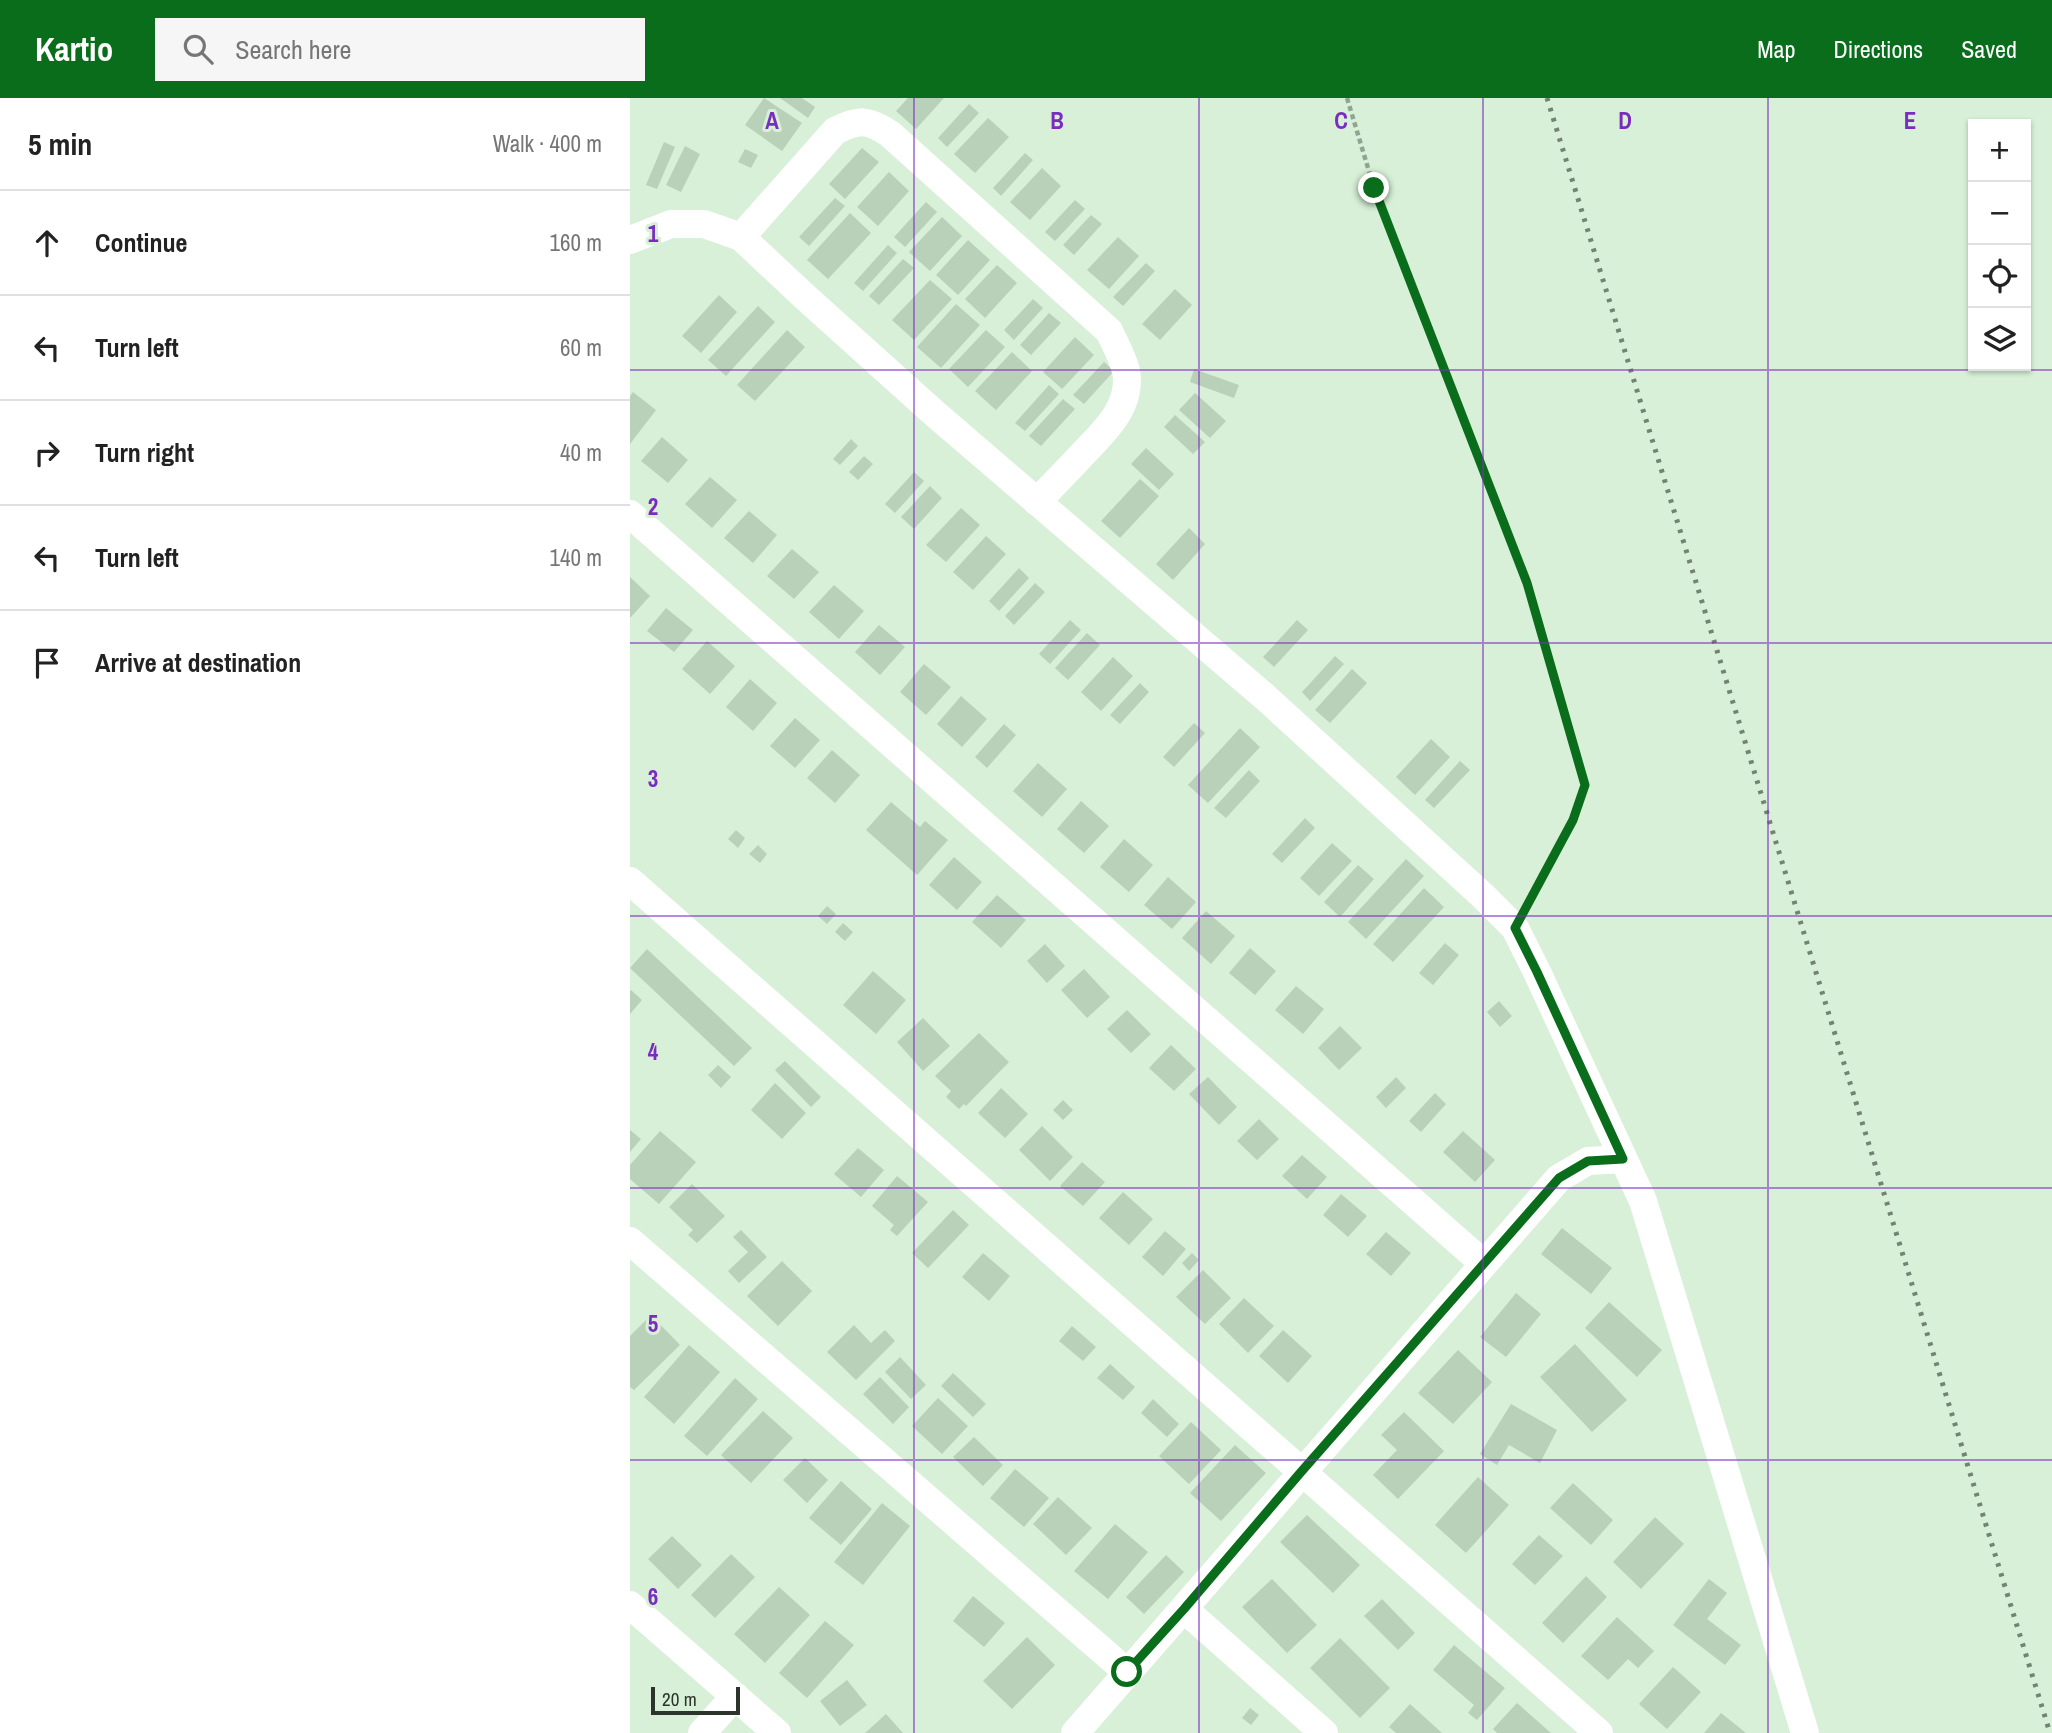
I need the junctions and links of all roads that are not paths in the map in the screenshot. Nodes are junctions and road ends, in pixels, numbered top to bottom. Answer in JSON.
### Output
{"nodes":[{"id":1,"x":741,"y":237,"type":"junction"},
{"id":2,"x":630,"y":240,"type":"edge"},
{"id":3,"x":1037,"y":502,"type":"junction"},
{"id":4,"x":630,"y":514,"type":"edge"},
{"id":5,"x":630,"y":881,"type":"edge"},
{"id":6,"x":1623,"y":1159,"type":"junction"},
{"id":7,"x":630,"y":1241,"type":"edge"},
{"id":8,"x":1483,"y":1263,"type":"junction"},
{"id":9,"x":1301,"y":1472,"type":"junction"},
{"id":10,"x":630,"y":1605,"type":"edge"},
{"id":11,"x":1184,"y":1609,"type":"junction"},
{"id":12,"x":1127,"y":1672,"type":"junction"},
{"id":13,"x":735,"y":1696,"type":"junction"},
{"id":14,"x":702,"y":1733,"type":"edge"},
{"id":15,"x":777,"y":1733,"type":"edge"},
{"id":16,"x":1074,"y":1733,"type":"edge"},
{"id":17,"x":1324,"y":1733,"type":"edge"},
{"id":18,"x":1599,"y":1733,"type":"edge"},
{"id":19,"x":1805,"y":1733,"type":"edge"}],
"edges":[{"from":1,"to":2,"type":"street"},
{"from":1,"to":3,"type":"street"},
{"from":1,"to":3,"type":"street"},
{"from":3,"to":6,"type":"street"},
{"from":4,"to":8,"type":"street"},
{"from":5,"to":9,"type":"street"},
{"from":6,"to":8,"type":"street"},
{"from":6,"to":19,"type":"street"},
{"from":7,"to":12,"type":"street"},
{"from":8,"to":9,"type":"street"},
{"from":9,"to":11,"type":"street"},
{"from":9,"to":18,"type":"street"},
{"from":10,"to":13,"type":"street"},
{"from":11,"to":12,"type":"street"},
{"from":11,"to":17,"type":"street"},
{"from":12,"to":16,"type":"street"},
{"from":13,"to":14,"type":"street"},
{"from":13,"to":15,"type":"street"}]}
